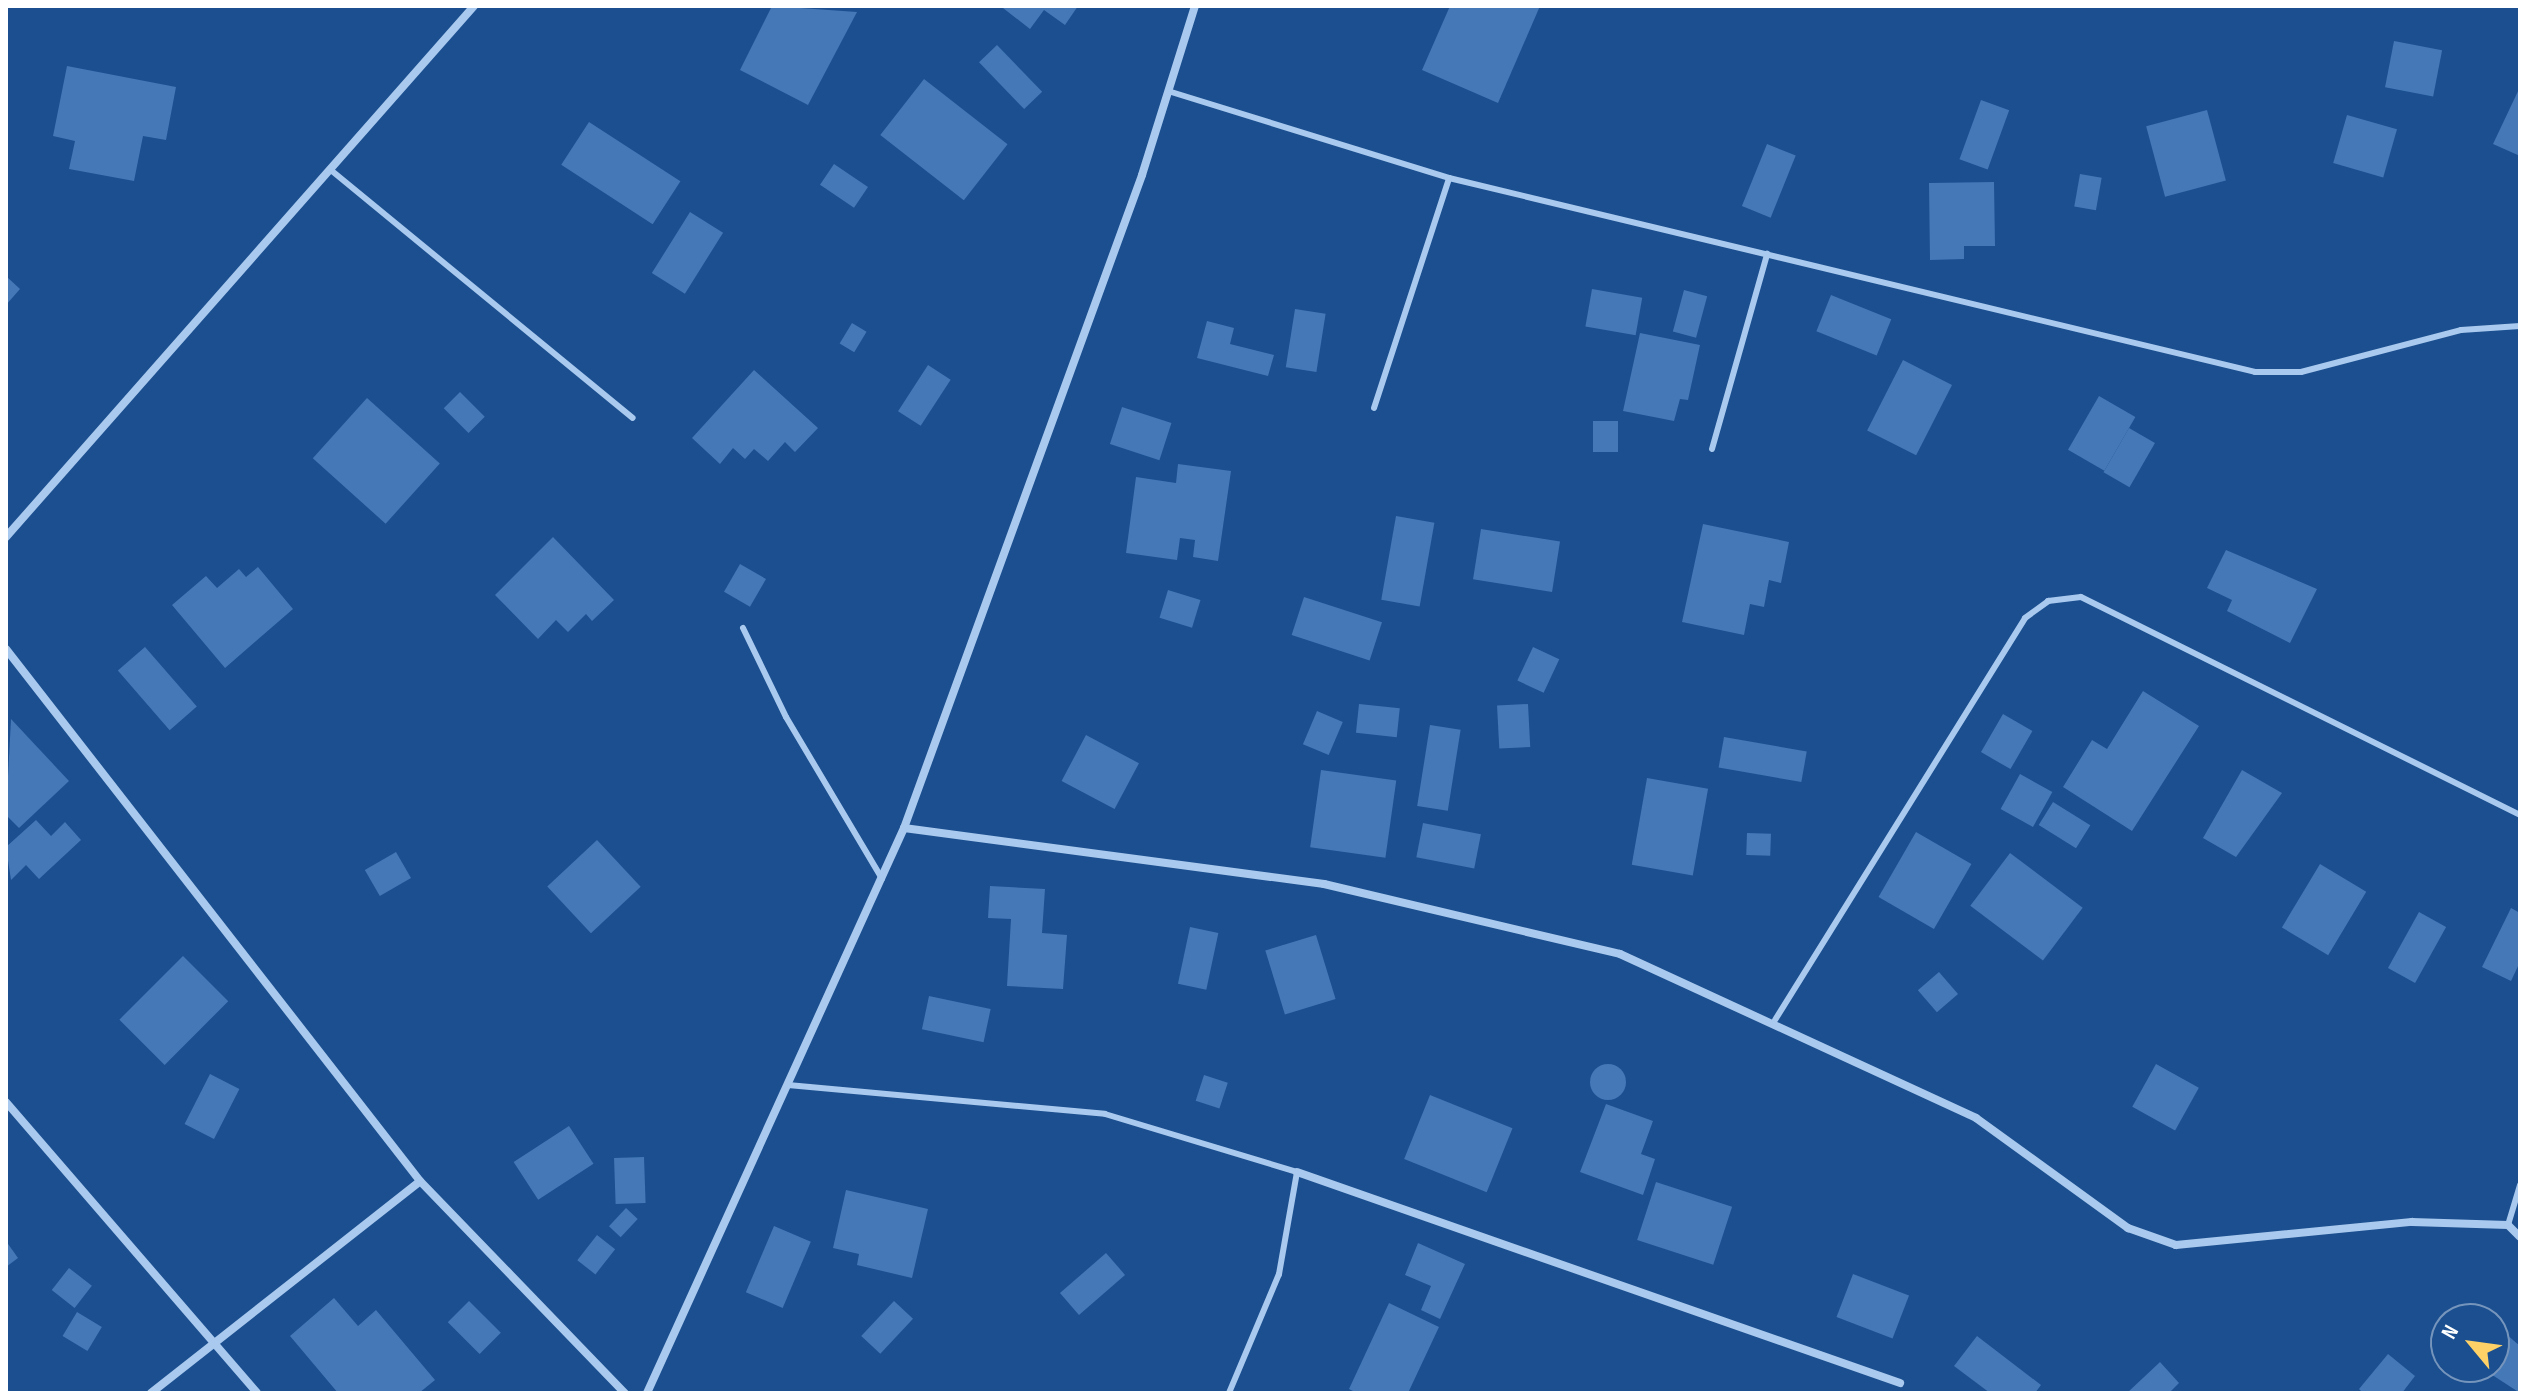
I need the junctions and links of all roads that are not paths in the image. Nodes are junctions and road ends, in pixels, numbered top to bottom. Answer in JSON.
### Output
{"nodes":[{"id":1,"x":474,"y":6,"type":"edge"},
{"id":2,"x":1195,"y":6,"type":"edge"},
{"id":3,"x":1168,"y":91,"type":"junction"},
{"id":4,"x":332,"y":171,"type":"junction"},
{"id":5,"x":1449,"y":178,"type":"junction"},
{"id":6,"x":1767,"y":254,"type":"junction"},
{"id":7,"x":2520,"y":326,"type":"edge"},
{"id":8,"x":1374,"y":408,"type":"dead end"},
{"id":9,"x":633,"y":418,"type":"dead end"},
{"id":10,"x":1712,"y":449,"type":"dead end"},
{"id":11,"x":6,"y":537,"type":"edge"},
{"id":12,"x":743,"y":628,"type":"dead end"},
{"id":13,"x":6,"y":649,"type":"edge"},
{"id":14,"x":2520,"y":815,"type":"edge"},
{"id":15,"x":904,"y":828,"type":"junction"},
{"id":16,"x":882,"y":879,"type":"junction"},
{"id":17,"x":1775,"y":1020,"type":"junction"},
{"id":18,"x":788,"y":1085,"type":"junction"},
{"id":19,"x":6,"y":1102,"type":"edge"},
{"id":20,"x":1297,"y":1172,"type":"junction"},
{"id":21,"x":420,"y":1181,"type":"junction"},
{"id":22,"x":2520,"y":1185,"type":"edge"},
{"id":23,"x":2508,"y":1225,"type":"junction"},
{"id":24,"x":2520,"y":1237,"type":"edge"},
{"id":25,"x":214,"y":1345,"type":"junction"},
{"id":26,"x":1900,"y":1383,"type":"dead end"},
{"id":27,"x":151,"y":1393,"type":"edge"},
{"id":28,"x":257,"y":1393,"type":"edge"},
{"id":29,"x":625,"y":1393,"type":"edge"},
{"id":30,"x":647,"y":1393,"type":"edge"},
{"id":31,"x":1229,"y":1393,"type":"edge"}],
"edges":[{"from":1,"to":4,"type":"street"},
{"from":2,"to":3,"type":"street"},
{"from":3,"to":5,"type":"lane"},
{"from":3,"to":15,"type":"street"},
{"from":4,"to":9,"type":"lane"},
{"from":4,"to":11,"type":"street"},
{"from":5,"to":6,"type":"lane"},
{"from":5,"to":8,"type":"lane"},
{"from":6,"to":7,"type":"lane"},
{"from":6,"to":10,"type":"lane"},
{"from":12,"to":16,"type":"lane"},
{"from":13,"to":21,"type":"street"},
{"from":14,"to":17,"type":"lane"},
{"from":15,"to":16,"type":"street"},
{"from":15,"to":17,"type":"street"},
{"from":16,"to":18,"type":"street"},
{"from":17,"to":23,"type":"street"},
{"from":18,"to":20,"type":"lane"},
{"from":18,"to":30,"type":"street"},
{"from":19,"to":25,"type":"street"},
{"from":20,"to":26,"type":"street"},
{"from":20,"to":31,"type":"lane"},
{"from":21,"to":25,"type":"street"},
{"from":21,"to":29,"type":"street"},
{"from":22,"to":23,"type":"lane"},
{"from":23,"to":24,"type":"street"},
{"from":25,"to":27,"type":"street"},
{"from":25,"to":28,"type":"street"}]}
